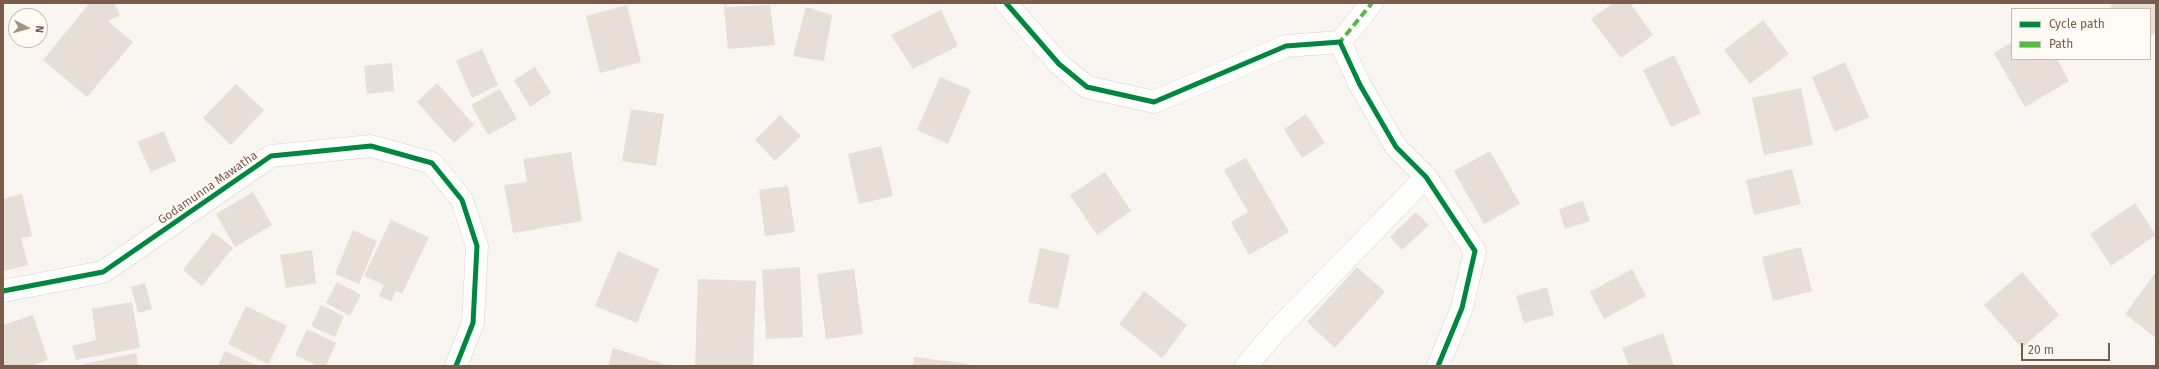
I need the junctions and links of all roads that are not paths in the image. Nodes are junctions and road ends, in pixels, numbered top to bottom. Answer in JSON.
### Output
{"nodes":[{"id":1,"x":1006,"y":3,"type":"edge"},
{"id":2,"x":1372,"y":3,"type":"edge"},
{"id":3,"x":1340,"y":42,"type":"junction"},
{"id":4,"x":1426,"y":177,"type":"junction"},
{"id":5,"x":3,"y":291,"type":"edge"},
{"id":6,"x":456,"y":366,"type":"edge"},
{"id":7,"x":1246,"y":366,"type":"edge"},
{"id":8,"x":1438,"y":366,"type":"edge"}],
"edges":[{"from":1,"to":3,"type":"street"},
{"from":2,"to":3,"type":"street"},
{"from":3,"to":4,"type":"street"},
{"from":4,"to":7,"type":"street"},
{"from":4,"to":8,"type":"street"},
{"from":5,"to":6,"type":"street","name":"Godamunna Mawatha"}]}
